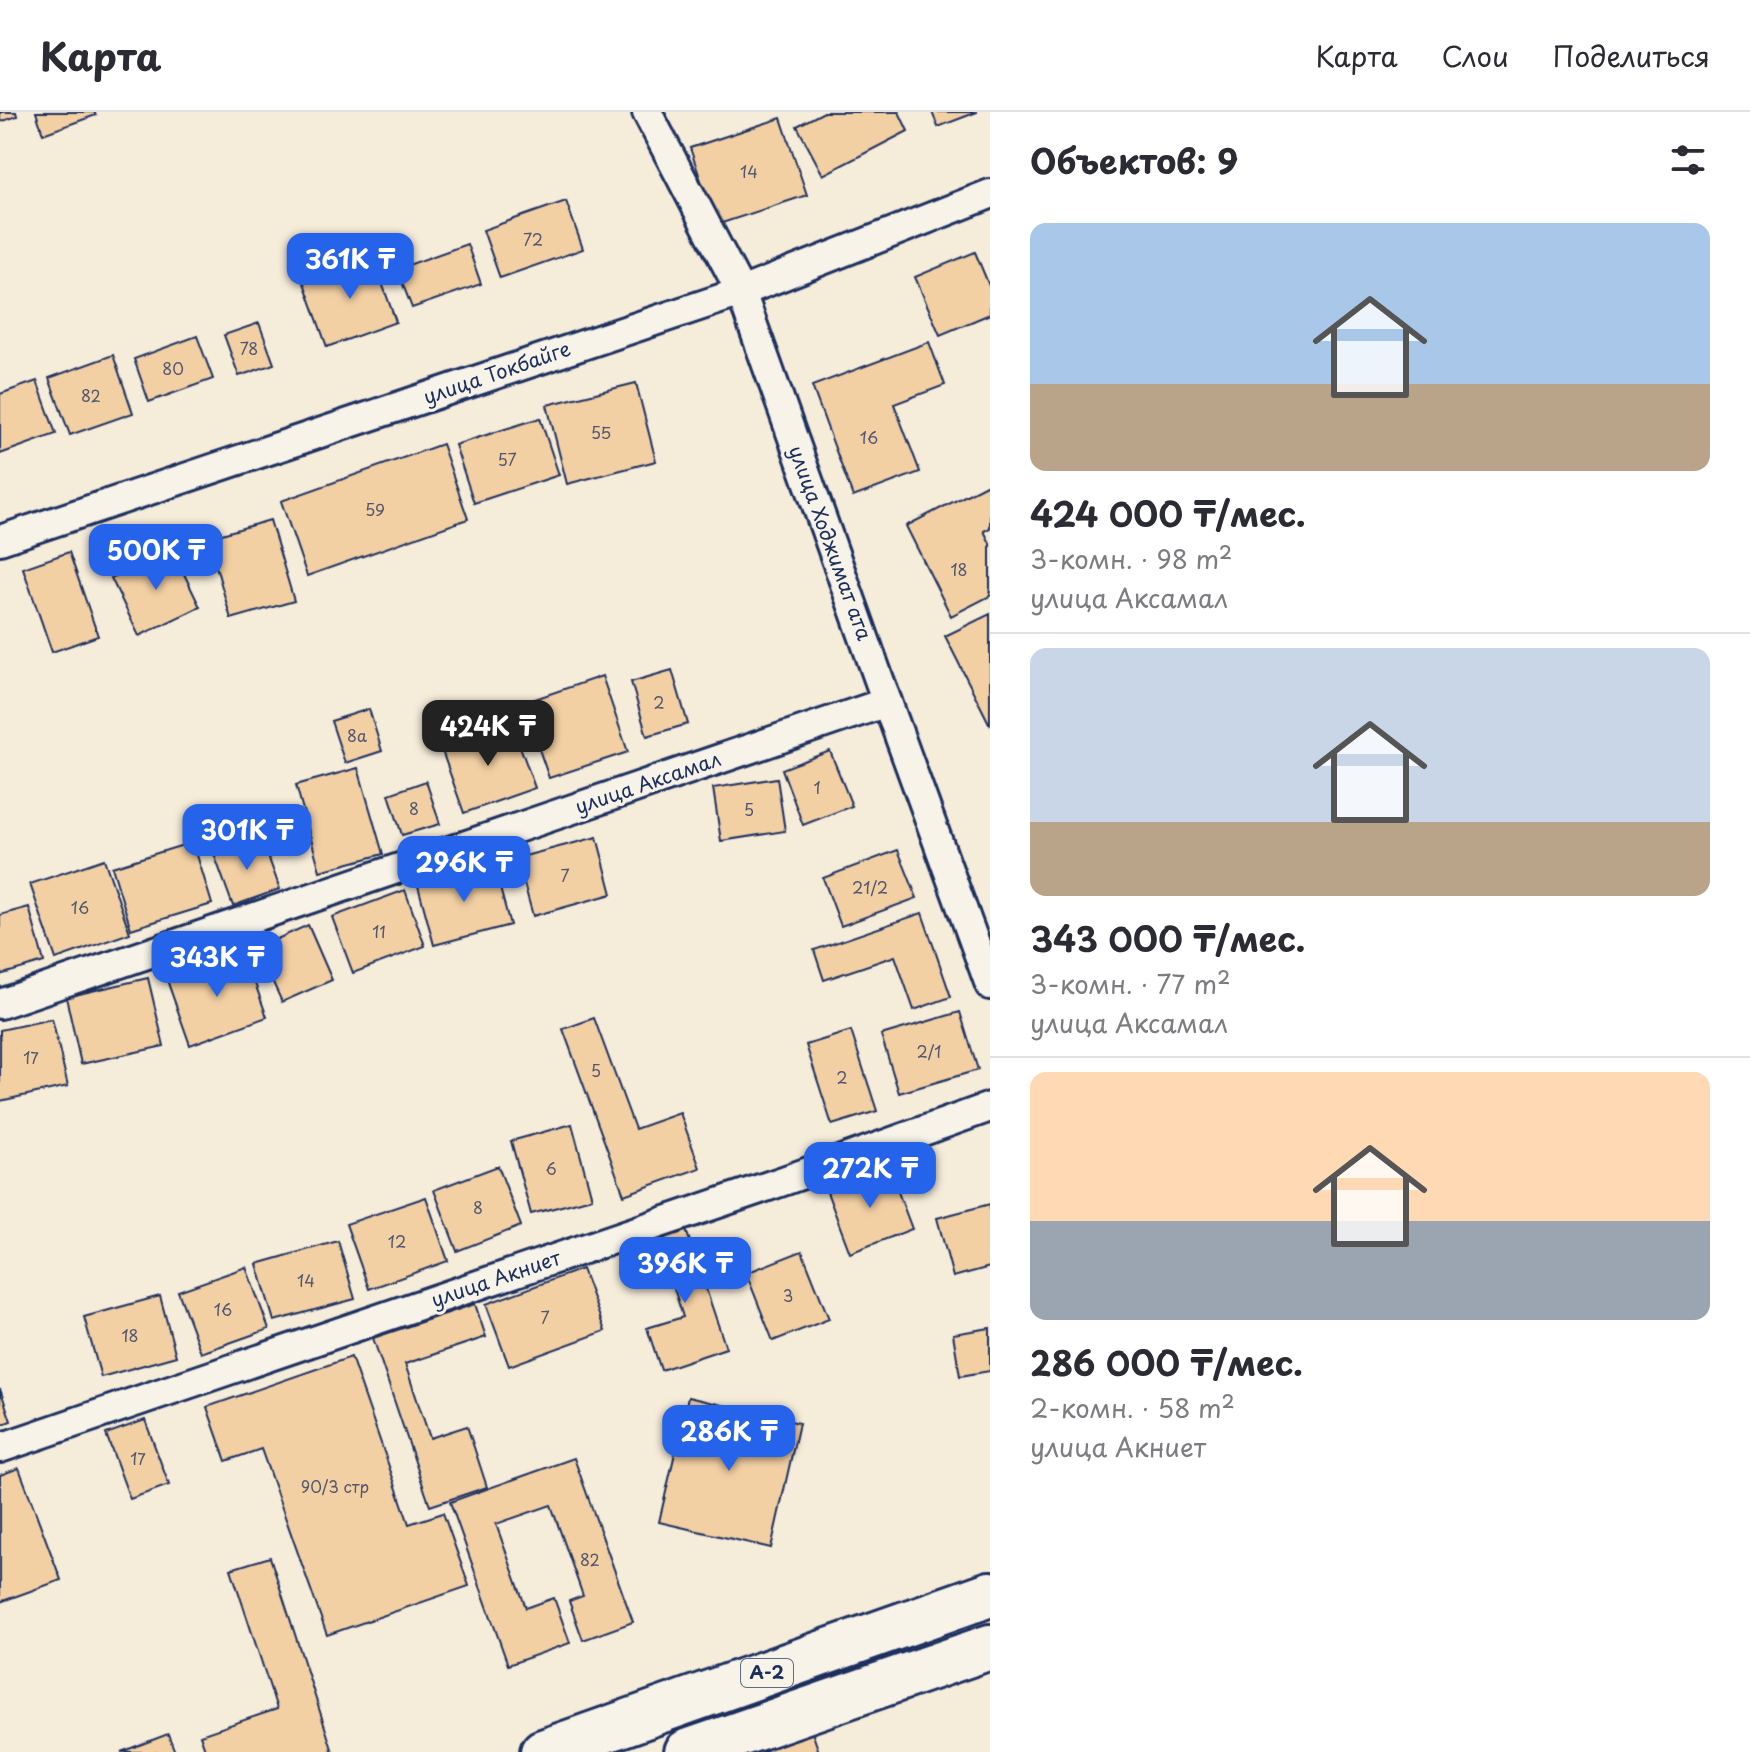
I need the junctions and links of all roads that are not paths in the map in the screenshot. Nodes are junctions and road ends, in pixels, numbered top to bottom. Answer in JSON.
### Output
{"nodes":[{"id":1,"x":647,"y":112,"type":"edge"},
{"id":2,"x":990,"y":194,"type":"edge"},
{"id":3,"x":741,"y":292,"type":"junction"},
{"id":4,"x":0,"y":540,"type":"edge"},
{"id":5,"x":887,"y":702,"type":"junction"},
{"id":6,"x":990,"y":985,"type":"edge"},
{"id":7,"x":0,"y":1004,"type":"edge"},
{"id":8,"x":990,"y":1107,"type":"edge"},
{"id":9,"x":0,"y":1448,"type":"edge"},
{"id":10,"x":990,"y":1594,"type":"edge"},
{"id":11,"x":990,"y":1647,"type":"edge"},
{"id":12,"x":543,"y":1752,"type":"edge"},
{"id":13,"x":687,"y":1752,"type":"edge"}],
"edges":[{"from":1,"to":3,"type":"street","name":"улица Ходжимат ата"},
{"from":2,"to":3,"type":"street","name":"улица Токбайге"},
{"from":3,"to":4,"type":"street","name":"улица Токбайге"},
{"from":3,"to":5,"type":"street","name":"улица Ходжимат ата"},
{"from":5,"to":6,"type":"street","name":"улица Ходжимат ата"},
{"from":5,"to":7,"type":"street","name":"улица Аксамал"},
{"from":8,"to":9,"type":"street","name":"улица Акниет"},
{"from":10,"to":12,"type":"highway","number":"A-2"},
{"from":11,"to":13,"type":"highway","number":"A-2"}]}
